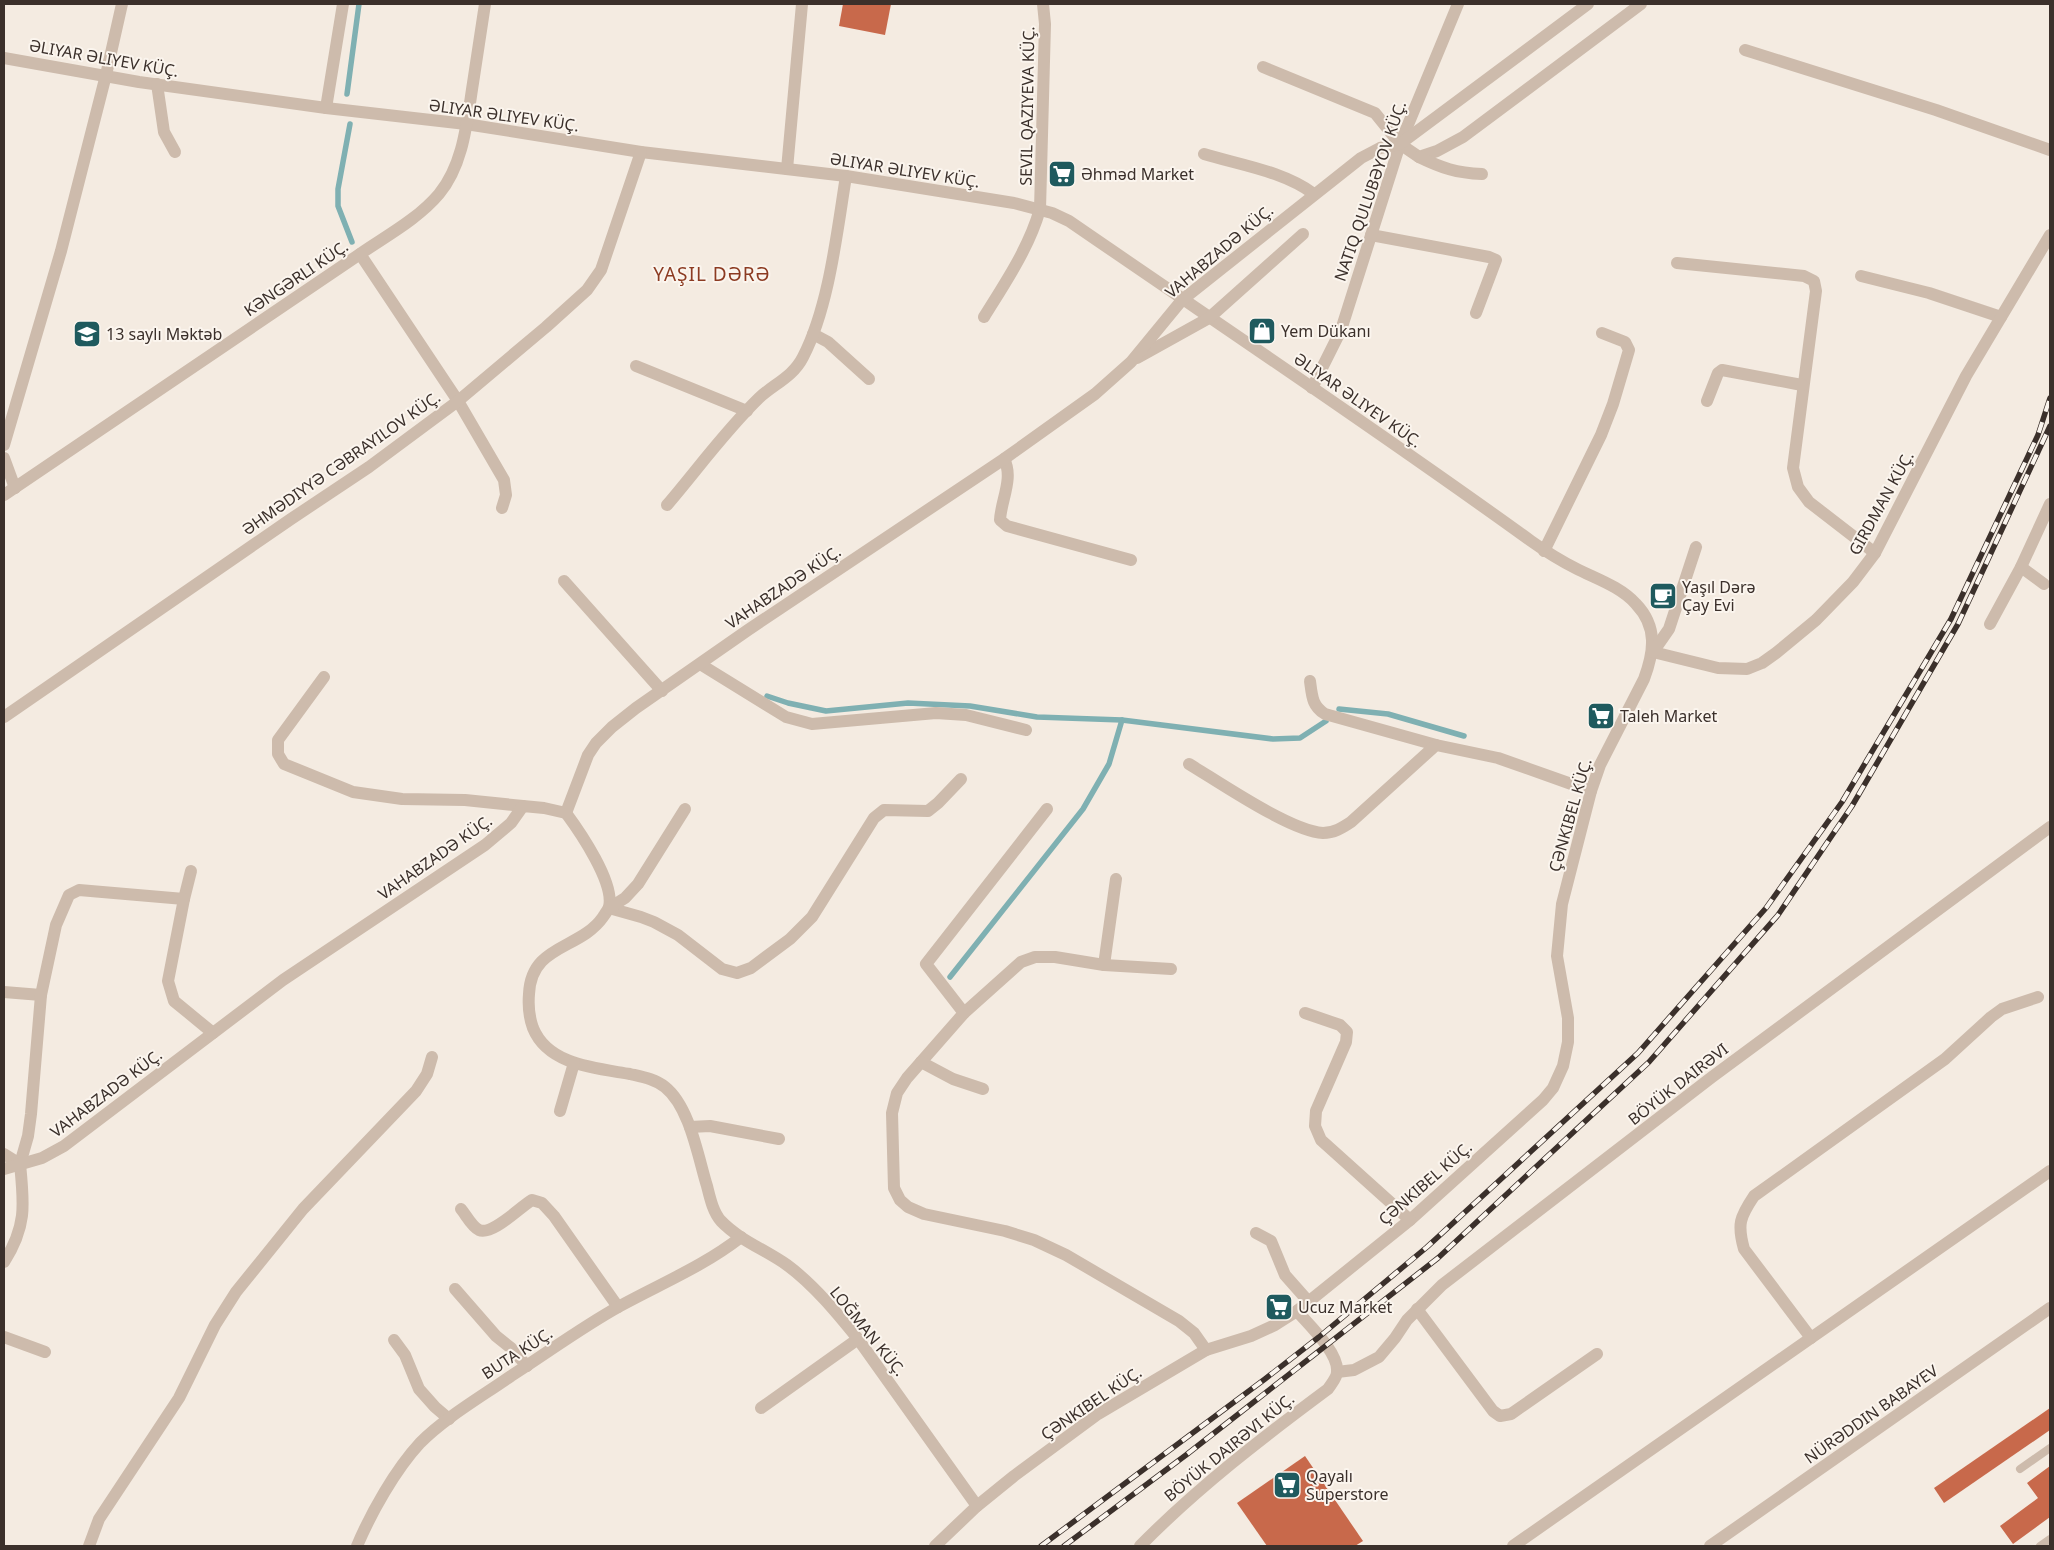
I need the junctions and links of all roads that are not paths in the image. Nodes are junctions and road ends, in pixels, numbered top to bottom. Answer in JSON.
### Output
{"nodes":[{"id":1,"x":122,"y":4,"type":"edge"},
{"id":2,"x":343,"y":4,"type":"edge"},
{"id":3,"x":485,"y":4,"type":"edge"},
{"id":4,"x":802,"y":4,"type":"edge"},
{"id":5,"x":1043,"y":4,"type":"edge"},
{"id":6,"x":1458,"y":4,"type":"edge"},
{"id":7,"x":1588,"y":4,"type":"edge"},
{"id":8,"x":1641,"y":4,"type":"edge"},
{"id":9,"x":1745,"y":50,"type":"dead end"},
{"id":10,"x":4,"y":58,"type":"edge"},
{"id":11,"x":1263,"y":67,"type":"dead end"},
{"id":12,"x":106,"y":75,"type":"junction"},
{"id":13,"x":157,"y":84,"type":"junction"},
{"id":14,"x":326,"y":108,"type":"junction"},
{"id":15,"x":466,"y":124,"type":"junction"},
{"id":16,"x":1400,"y":144,"type":"junction"},
{"id":17,"x":2050,"y":150,"type":"edge"},
{"id":18,"x":175,"y":152,"type":"dead end"},
{"id":19,"x":641,"y":152,"type":"junction"},
{"id":20,"x":1204,"y":154,"type":"dead end"},
{"id":21,"x":1419,"y":157,"type":"junction"},
{"id":22,"x":787,"y":169,"type":"junction"},
{"id":23,"x":1482,"y":174,"type":"dead end"},
{"id":24,"x":846,"y":176,"type":"junction"},
{"id":25,"x":1314,"y":194,"type":"junction"},
{"id":26,"x":1040,"y":210,"type":"junction"},
{"id":27,"x":1303,"y":234,"type":"dead end"},
{"id":28,"x":2050,"y":235,"type":"edge"},
{"id":29,"x":1371,"y":236,"type":"junction"},
{"id":30,"x":360,"y":254,"type":"junction"},
{"id":31,"x":1677,"y":263,"type":"dead end"},
{"id":32,"x":1861,"y":276,"type":"dead end"},
{"id":33,"x":1182,"y":300,"type":"junction"},
{"id":34,"x":1476,"y":313,"type":"dead end"},
{"id":35,"x":984,"y":317,"type":"dead end"},
{"id":36,"x":2001,"y":317,"type":"junction"},
{"id":37,"x":1209,"y":318,"type":"junction"},
{"id":38,"x":1602,"y":333,"type":"dead end"},
{"id":39,"x":813,"y":334,"type":"junction"},
{"id":40,"x":1131,"y":362,"type":"junction"},
{"id":41,"x":636,"y":366,"type":"dead end"},
{"id":42,"x":869,"y":379,"type":"dead end"},
{"id":43,"x":1802,"y":385,"type":"junction"},
{"id":44,"x":1312,"y":388,"type":"junction"},
{"id":45,"x":458,"y":401,"type":"junction"},
{"id":46,"x":1707,"y":401,"type":"dead end"},
{"id":47,"x":747,"y":411,"type":"junction"},
{"id":48,"x":4,"y":445,"type":"edge"},
{"id":49,"x":4,"y":458,"type":"edge"},
{"id":50,"x":1004,"y":458,"type":"junction"},
{"id":51,"x":15,"y":488,"type":"junction"},
{"id":52,"x":4,"y":495,"type":"edge"},
{"id":53,"x":2050,"y":504,"type":"edge"},
{"id":54,"x":667,"y":506,"type":"dead end"},
{"id":55,"x":502,"y":508,"type":"dead end"},
{"id":56,"x":1696,"y":547,"type":"dead end"},
{"id":57,"x":1544,"y":551,"type":"junction"},
{"id":58,"x":1875,"y":553,"type":"junction"},
{"id":59,"x":1131,"y":560,"type":"dead end"},
{"id":60,"x":2021,"y":567,"type":"junction"},
{"id":61,"x":564,"y":580,"type":"dead end"},
{"id":62,"x":2044,"y":584,"type":"dead end"},
{"id":63,"x":1990,"y":624,"type":"dead end"},
{"id":64,"x":1653,"y":652,"type":"junction"},
{"id":65,"x":700,"y":664,"type":"junction"},
{"id":66,"x":324,"y":677,"type":"dead end"},
{"id":67,"x":1310,"y":681,"type":"dead end"},
{"id":68,"x":662,"y":691,"type":"junction"},
{"id":69,"x":4,"y":717,"type":"edge"},
{"id":70,"x":1026,"y":730,"type":"dead end"},
{"id":71,"x":1436,"y":745,"type":"junction"},
{"id":72,"x":1189,"y":764,"type":"dead end"},
{"id":73,"x":961,"y":779,"type":"dead end"},
{"id":74,"x":1591,"y":791,"type":"junction"},
{"id":75,"x":523,"y":806,"type":"junction"},
{"id":76,"x":685,"y":809,"type":"dead end"},
{"id":77,"x":1047,"y":809,"type":"dead end"},
{"id":78,"x":566,"y":812,"type":"junction"},
{"id":79,"x":2050,"y":827,"type":"edge"},
{"id":80,"x":191,"y":871,"type":"dead end"},
{"id":81,"x":1116,"y":879,"type":"dead end"},
{"id":82,"x":184,"y":899,"type":"junction"},
{"id":83,"x":609,"y":908,"type":"junction"},
{"id":84,"x":1104,"y":965,"type":"junction"},
{"id":85,"x":1171,"y":969,"type":"dead end"},
{"id":86,"x":4,"y":992,"type":"edge"},
{"id":87,"x":42,"y":996,"type":"junction"},
{"id":88,"x":2038,"y":998,"type":"dead end"},
{"id":89,"x":1305,"y":1013,"type":"dead end"},
{"id":90,"x":964,"y":1014,"type":"junction"},
{"id":91,"x":213,"y":1033,"type":"junction"},
{"id":92,"x":432,"y":1057,"type":"dead end"},
{"id":93,"x":921,"y":1062,"type":"junction"},
{"id":94,"x":574,"y":1063,"type":"junction"},
{"id":95,"x":983,"y":1089,"type":"dead end"},
{"id":96,"x":560,"y":1111,"type":"dead end"},
{"id":97,"x":690,"y":1127,"type":"junction"},
{"id":98,"x":779,"y":1139,"type":"dead end"},
{"id":99,"x":4,"y":1154,"type":"edge"},
{"id":100,"x":20,"y":1164,"type":"junction"},
{"id":101,"x":4,"y":1169,"type":"edge"},
{"id":102,"x":2050,"y":1171,"type":"edge"},
{"id":103,"x":461,"y":1210,"type":"dead end"},
{"id":104,"x":1410,"y":1220,"type":"junction"},
{"id":105,"x":1256,"y":1233,"type":"dead end"},
{"id":106,"x":741,"y":1236,"type":"junction"},
{"id":107,"x":4,"y":1262,"type":"edge"},
{"id":108,"x":455,"y":1288,"type":"dead end"},
{"id":109,"x":1308,"y":1301,"type":"junction"},
{"id":110,"x":618,"y":1307,"type":"junction"},
{"id":111,"x":2050,"y":1308,"type":"edge"},
{"id":112,"x":1417,"y":1309,"type":"junction"},
{"id":113,"x":1297,"y":1311,"type":"junction"},
{"id":114,"x":4,"y":1337,"type":"edge"},
{"id":115,"x":1811,"y":1338,"type":"junction"},
{"id":116,"x":858,"y":1339,"type":"junction"},
{"id":117,"x":394,"y":1340,"type":"dead end"},
{"id":118,"x":1206,"y":1350,"type":"junction"},
{"id":119,"x":45,"y":1352,"type":"dead end"},
{"id":120,"x":1597,"y":1354,"type":"dead end"},
{"id":121,"x":527,"y":1366,"type":"junction"},
{"id":122,"x":1337,"y":1372,"type":"junction"},
{"id":123,"x":761,"y":1408,"type":"dead end"},
{"id":124,"x":450,"y":1419,"type":"junction"},
{"id":125,"x":2050,"y":1448,"type":"edge"},
{"id":126,"x":2020,"y":1469,"type":"dead end"},
{"id":127,"x":977,"y":1506,"type":"junction"},
{"id":128,"x":2050,"y":1539,"type":"edge"},
{"id":129,"x":89,"y":1546,"type":"edge"},
{"id":130,"x":357,"y":1546,"type":"edge"},
{"id":131,"x":935,"y":1546,"type":"edge"},
{"id":132,"x":1140,"y":1546,"type":"edge"},
{"id":133,"x":1513,"y":1546,"type":"edge"},
{"id":134,"x":1710,"y":1546,"type":"edge"},
{"id":135,"x":2040,"y":1546,"type":"edge"}],
"edges":[{"from":1,"to":12,"type":"street"},
{"from":2,"to":14,"type":"street"},
{"from":3,"to":15,"type":"street","name":"KƏNGƏRLI KÜÇ."},
{"from":4,"to":22,"type":"street"},
{"from":5,"to":26,"type":"street"},
{"from":6,"to":16,"type":"street","name":"NATIQ QULUBƏYOV KÜÇ."},
{"from":7,"to":16,"type":"street","name":"VAHABZADƏ KÜÇ."},
{"from":8,"to":21,"type":"street"},
{"from":9,"to":17,"type":"street"},
{"from":10,"to":12,"type":"street","name":"ƏLIYAR ƏLIYEV KÜÇ."},
{"from":11,"to":16,"type":"street"},
{"from":12,"to":13,"type":"street","name":"ƏLIYAR ƏLIYEV KÜÇ."},
{"from":12,"to":48,"type":"street"},
{"from":13,"to":14,"type":"street","name":"ƏLIYAR ƏLIYEV KÜÇ."},
{"from":13,"to":18,"type":"street"},
{"from":14,"to":15,"type":"street","name":"ƏLIYAR ƏLIYEV KÜÇ."},
{"from":15,"to":19,"type":"street","name":"ƏLIYAR ƏLIYEV KÜÇ."},
{"from":15,"to":30,"type":"street","name":"KƏNGƏRLI KÜÇ."},
{"from":16,"to":21,"type":"street"},
{"from":16,"to":25,"type":"street","name":"VAHABZADƏ KÜÇ."},
{"from":16,"to":29,"type":"street","name":"NATIQ QULUBƏYOV KÜÇ."},
{"from":19,"to":22,"type":"street","name":"ƏLIYAR ƏLIYEV KÜÇ."},
{"from":19,"to":45,"type":"street"},
{"from":20,"to":25,"type":"street"},
{"from":21,"to":23,"type":"street"},
{"from":22,"to":24,"type":"street","name":"ƏLIYAR ƏLIYEV KÜÇ."},
{"from":24,"to":26,"type":"street","name":"ƏLIYAR ƏLIYEV KÜÇ."},
{"from":24,"to":39,"type":"street"},
{"from":25,"to":33,"type":"street","name":"VAHABZADƏ KÜÇ."},
{"from":26,"to":33,"type":"street","name":"ƏLIYAR ƏLIYEV KÜÇ."},
{"from":26,"to":35,"type":"street"},
{"from":27,"to":37,"type":"street"},
{"from":28,"to":36,"type":"street","name":"GIRDMAN KÜÇ."},
{"from":29,"to":34,"type":"street"},
{"from":29,"to":44,"type":"street","name":"NATIQ QULUBƏYOV KÜÇ."},
{"from":30,"to":45,"type":"street"},
{"from":30,"to":51,"type":"street","name":"KƏNGƏRLI KÜÇ."},
{"from":31,"to":43,"type":"street"},
{"from":32,"to":36,"type":"street"},
{"from":33,"to":37,"type":"street","name":"ƏLIYAR ƏLIYEV KÜÇ."},
{"from":33,"to":40,"type":"street","name":"VAHABZADƏ KÜÇ."},
{"from":36,"to":58,"type":"street","name":"GIRDMAN KÜÇ."},
{"from":37,"to":40,"type":"street"},
{"from":37,"to":44,"type":"street","name":"ƏLIYAR ƏLIYEV KÜÇ."},
{"from":38,"to":57,"type":"street"},
{"from":39,"to":42,"type":"street"},
{"from":39,"to":47,"type":"street"},
{"from":40,"to":50,"type":"street","name":"VAHABZADƏ KÜÇ."},
{"from":41,"to":47,"type":"street"},
{"from":43,"to":46,"type":"street"},
{"from":43,"to":58,"type":"street"},
{"from":44,"to":57,"type":"street","name":"ƏLIYAR ƏLIYEV KÜÇ."},
{"from":45,"to":55,"type":"street"},
{"from":45,"to":69,"type":"street"},
{"from":47,"to":54,"type":"street"},
{"from":49,"to":51,"type":"street"},
{"from":50,"to":59,"type":"street"},
{"from":50,"to":65,"type":"street","name":"VAHABZADƏ KÜÇ."},
{"from":51,"to":52,"type":"street","name":"KƏNGƏRLI KÜÇ."},
{"from":53,"to":60,"type":"street"},
{"from":56,"to":64,"type":"street"},
{"from":57,"to":64,"type":"street","name":"ƏLIYAR ƏLIYEV KÜÇ."},
{"from":58,"to":64,"type":"street","name":"GIRDMAN KÜÇ."},
{"from":60,"to":62,"type":"street"},
{"from":60,"to":63,"type":"street"},
{"from":61,"to":68,"type":"street"},
{"from":64,"to":74,"type":"street","name":"ÇƏNKIBEL KÜÇ."},
{"from":65,"to":68,"type":"street","name":"VAHABZADƏ KÜÇ."},
{"from":65,"to":70,"type":"street"},
{"from":66,"to":75,"type":"street"},
{"from":67,"to":71,"type":"street"},
{"from":68,"to":78,"type":"street","name":"VAHABZADƏ KÜÇ."},
{"from":71,"to":72,"type":"street"},
{"from":71,"to":74,"type":"street"},
{"from":73,"to":83,"type":"street"},
{"from":74,"to":104,"type":"street","name":"ÇƏNKIBEL KÜÇ."},
{"from":75,"to":78,"type":"street"},
{"from":75,"to":91,"type":"street","name":"VAHABZADƏ KÜÇ."},
{"from":76,"to":83,"type":"street","name":"LOĞMAN KÜÇ."},
{"from":77,"to":90,"type":"street"},
{"from":78,"to":83,"type":"street"},
{"from":79,"to":112,"type":"street","name":"BÖYÜK DAIRƏVI"},
{"from":80,"to":82,"type":"street"},
{"from":81,"to":84,"type":"street"},
{"from":82,"to":87,"type":"street"},
{"from":82,"to":91,"type":"street"},
{"from":83,"to":94,"type":"street","name":"LOĞMAN KÜÇ."},
{"from":84,"to":85,"type":"street"},
{"from":84,"to":90,"type":"street"},
{"from":86,"to":87,"type":"street"},
{"from":87,"to":100,"type":"street"},
{"from":88,"to":115,"type":"street"},
{"from":89,"to":104,"type":"street"},
{"from":90,"to":93,"type":"street"},
{"from":91,"to":100,"type":"street","name":"VAHABZADƏ KÜÇ."},
{"from":92,"to":129,"type":"street"},
{"from":93,"to":95,"type":"street"},
{"from":93,"to":118,"type":"street"},
{"from":94,"to":96,"type":"street"},
{"from":94,"to":97,"type":"street","name":"LOĞMAN KÜÇ."},
{"from":97,"to":98,"type":"street"},
{"from":97,"to":106,"type":"street","name":"LOĞMAN KÜÇ."},
{"from":99,"to":100,"type":"street"},
{"from":100,"to":101,"type":"street","name":"VAHABZADƏ KÜÇ."},
{"from":100,"to":107,"type":"street"},
{"from":102,"to":115,"type":"street"},
{"from":103,"to":110,"type":"street"},
{"from":104,"to":109,"type":"street","name":"ÇƏNKIBEL KÜÇ."},
{"from":105,"to":109,"type":"street"},
{"from":106,"to":110,"type":"street","name":"BUTA KÜÇ."},
{"from":106,"to":116,"type":"street","name":"LOĞMAN KÜÇ."},
{"from":108,"to":121,"type":"street"},
{"from":109,"to":113,"type":"street","name":"ÇƏNKIBEL KÜÇ."},
{"from":110,"to":121,"type":"street","name":"BUTA KÜÇ."},
{"from":111,"to":134,"type":"street","name":"NÜRƏDDIN BABAYEV"},
{"from":112,"to":120,"type":"street"},
{"from":112,"to":122,"type":"street","name":"BÖYÜK DAIRƏVI"},
{"from":113,"to":118,"type":"street","name":"ÇƏNKIBEL KÜÇ."},
{"from":113,"to":122,"type":"street"},
{"from":114,"to":119,"type":"street"},
{"from":115,"to":133,"type":"street"},
{"from":116,"to":123,"type":"street"},
{"from":116,"to":127,"type":"street","name":"LOĞMAN KÜÇ."},
{"from":117,"to":124,"type":"street"},
{"from":118,"to":127,"type":"street","name":"ÇƏNKIBEL KÜÇ."},
{"from":121,"to":124,"type":"street","name":"BUTA KÜÇ."},
{"from":122,"to":132,"type":"street","name":"BÖYÜK DAIRƏVI KÜÇ."},
{"from":124,"to":130,"type":"street","name":"BUTA KÜÇ."},
{"from":125,"to":126,"type":"lane"},
{"from":127,"to":131,"type":"street","name":"ÇƏNKIBEL KÜÇ."},
{"from":128,"to":135,"type":"lane"}]}
